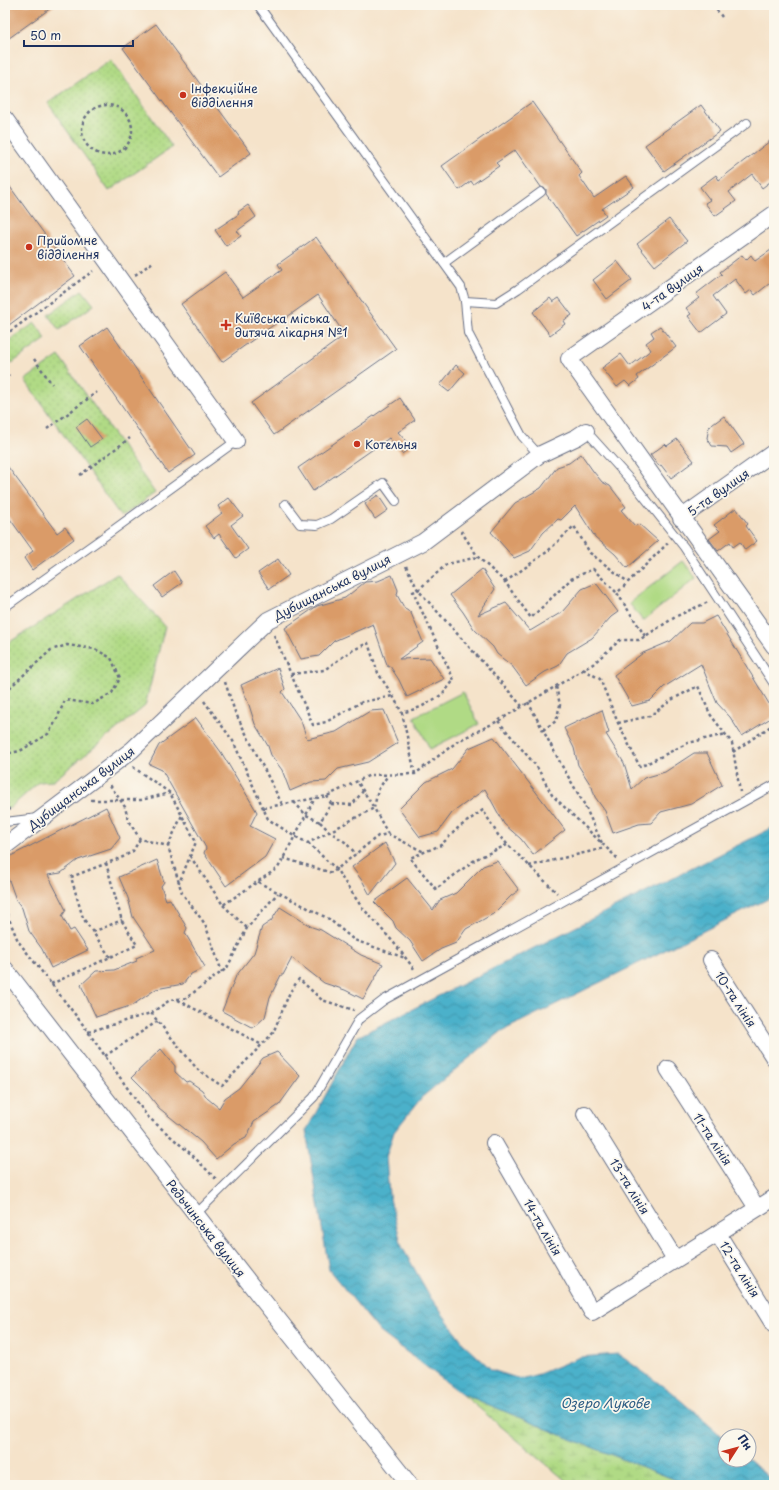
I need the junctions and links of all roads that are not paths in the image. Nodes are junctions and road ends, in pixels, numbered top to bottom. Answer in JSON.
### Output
{"nodes":[{"id":1,"x":258,"y":5,"type":"edge"},
{"id":2,"x":5,"y":119,"type":"edge"},
{"id":3,"x":747,"y":123,"type":"dead end"},
{"id":4,"x":541,"y":192,"type":"dead end"},
{"id":5,"x":774,"y":214,"type":"edge"},
{"id":6,"x":444,"y":263,"type":"junction"},
{"id":7,"x":465,"y":301,"type":"junction"},
{"id":8,"x":586,"y":431,"type":"joint"},
{"id":9,"x":236,"y":440,"type":"joint"},
{"id":10,"x":774,"y":452,"type":"edge"},
{"id":11,"x":539,"y":455,"type":"junction"},
{"id":12,"x":396,"y":501,"type":"dead end"},
{"id":13,"x":285,"y":504,"type":"dead end"},
{"id":14,"x":681,"y":518,"type":"junction"},
{"id":15,"x":5,"y":607,"type":"edge"},
{"id":16,"x":774,"y":646,"type":"edge"},
{"id":17,"x":774,"y":684,"type":"edge"},
{"id":18,"x":774,"y":785,"type":"edge"},
{"id":19,"x":43,"y":818,"type":"junction"},
{"id":20,"x":5,"y":822,"type":"edge"},
{"id":21,"x":5,"y":846,"type":"edge"},
{"id":22,"x":711,"y":960,"type":"dead end"},
{"id":23,"x":5,"y":969,"type":"edge"},
{"id":24,"x":774,"y":1058,"type":"edge"},
{"id":25,"x":668,"y":1069,"type":"dead end"},
{"id":26,"x":585,"y":1114,"type":"dead end"},
{"id":27,"x":494,"y":1143,"type":"dead end"},
{"id":28,"x":774,"y":1198,"type":"edge"},
{"id":29,"x":757,"y":1208,"type":"junction"},
{"id":30,"x":196,"y":1214,"type":"junction"},
{"id":31,"x":718,"y":1234,"type":"junction"},
{"id":32,"x":675,"y":1259,"type":"junction"},
{"id":33,"x":774,"y":1325,"type":"edge"},
{"id":34,"x":410,"y":1485,"type":"edge"}],
"edges":[{"from":1,"to":6,"type":"lane"},
{"from":2,"to":9,"type":"street"},
{"from":3,"to":7,"type":"lane"},
{"from":4,"to":6,"type":"lane"},
{"from":5,"to":14,"type":"street","name":"4-та вулиця"},
{"from":6,"to":7,"type":"lane"},
{"from":7,"to":11,"type":"lane"},
{"from":8,"to":11,"type":"street","name":"Дубищанська вулиця"},
{"from":8,"to":17,"type":"lane"},
{"from":9,"to":15,"type":"lane"},
{"from":10,"to":14,"type":"street","name":"5-та вулиця"},
{"from":11,"to":19,"type":"street","name":"Дубищанська вулиця"},
{"from":12,"to":13,"type":"lane"},
{"from":14,"to":16,"type":"street"},
{"from":18,"to":30,"type":"lane"},
{"from":19,"to":20,"type":"lane"},
{"from":19,"to":21,"type":"street","name":"Дубищанська вулиця"},
{"from":22,"to":24,"type":"street","name":"10-та лінія"},
{"from":23,"to":30,"type":"street","name":"Редьчинська вулиця"},
{"from":25,"to":29,"type":"street","name":"11-та лінія"},
{"from":26,"to":32,"type":"street","name":"13-та лінія"},
{"from":27,"to":32,"type":"street","name":"14-та лінія"},
{"from":28,"to":29,"type":"street"},
{"from":29,"to":31,"type":"street"},
{"from":30,"to":34,"type":"street","name":"Редьчинська вулиця"},
{"from":31,"to":32,"type":"street"},
{"from":31,"to":33,"type":"street","name":"12-та лінія"}]}
